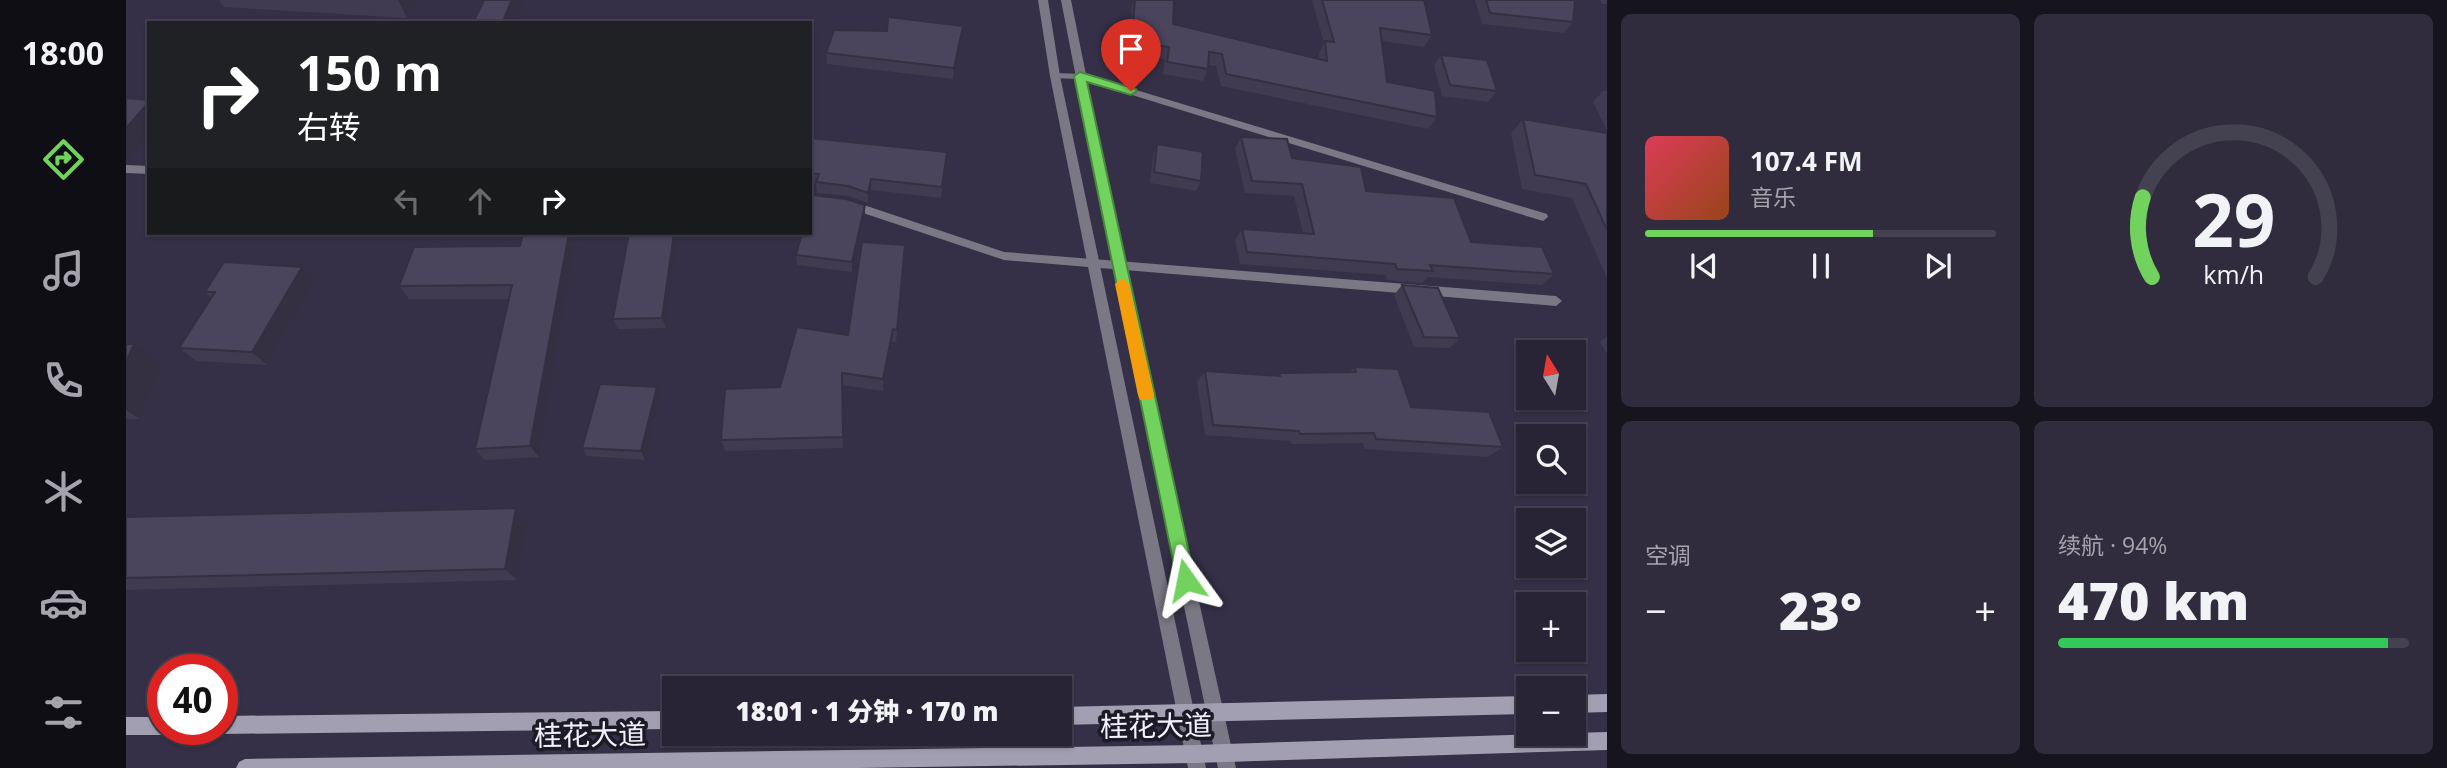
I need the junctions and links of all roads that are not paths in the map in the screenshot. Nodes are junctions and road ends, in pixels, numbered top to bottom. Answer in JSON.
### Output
{"nodes":[{"id":1,"x":1043,"y":0,"type":"edge"},
{"id":2,"x":1066,"y":0,"type":"edge"},
{"id":3,"x":1055,"y":76,"type":"junction"},
{"id":4,"x":1080,"y":76,"type":"junction"},
{"id":5,"x":126,"y":169,"type":"edge"},
{"id":6,"x":147,"y":170,"type":"edge"},
{"id":7,"x":835,"y":202,"type":"edge"},
{"id":8,"x":1543,"y":217,"type":"dead end"},
{"id":9,"x":1093,"y":264,"type":"junction"},
{"id":10,"x":1118,"y":264,"type":"junction"},
{"id":11,"x":1556,"y":301,"type":"dead end"},
{"id":12,"x":1607,"y":703,"type":"edge"},
{"id":13,"x":1586,"y":704,"type":"edge"},
{"id":14,"x":1516,"y":705,"type":"edge"},
{"id":15,"x":1214,"y":712,"type":"junction"},
{"id":16,"x":1184,"y":714,"type":"junction"},
{"id":17,"x":1072,"y":716,"type":"edge"},
{"id":18,"x":662,"y":720,"type":"edge"},
{"id":19,"x":238,"y":725,"type":"edge"},
{"id":20,"x":126,"y":726,"type":"edge"},
{"id":21,"x":147,"y":726,"type":"edge"},
{"id":22,"x":1607,"y":741,"type":"edge"},
{"id":23,"x":1225,"y":760,"type":"edge"},
{"id":24,"x":1195,"y":761,"type":"edge"},
{"id":25,"x":245,"y":768,"type":"edge"}],
"edges":[{"from":1,"to":3,"type":"street"},
{"from":2,"to":4,"type":"street"},
{"from":3,"to":4,"type":"lane"},
{"from":3,"to":9,"type":"street"},
{"from":4,"to":8,"type":"lane"},
{"from":4,"to":10,"type":"street"},
{"from":5,"to":6,"type":"lane"},
{"from":7,"to":9,"type":"lane"},
{"from":9,"to":10,"type":"lane"},
{"from":9,"to":16,"type":"street"},
{"from":10,"to":11,"type":"lane"},
{"from":10,"to":15,"type":"street"},
{"from":12,"to":13,"type":"main road"},
{"from":14,"to":15,"type":"main road","name":"桂花大道"},
{"from":15,"to":16,"type":"main road","name":"桂花大道"},
{"from":15,"to":23,"type":"street"},
{"from":16,"to":17,"type":"main road","name":"桂花大道"},
{"from":16,"to":24,"type":"street"},
{"from":18,"to":19,"type":"main road","name":"桂花大道"},
{"from":20,"to":21,"type":"main road"},
{"from":22,"to":23,"type":"main road","name":"桂花大道"},
{"from":23,"to":24,"type":"main road","name":"桂花大道"},
{"from":24,"to":25,"type":"main road","name":"桂花大道"}]}
